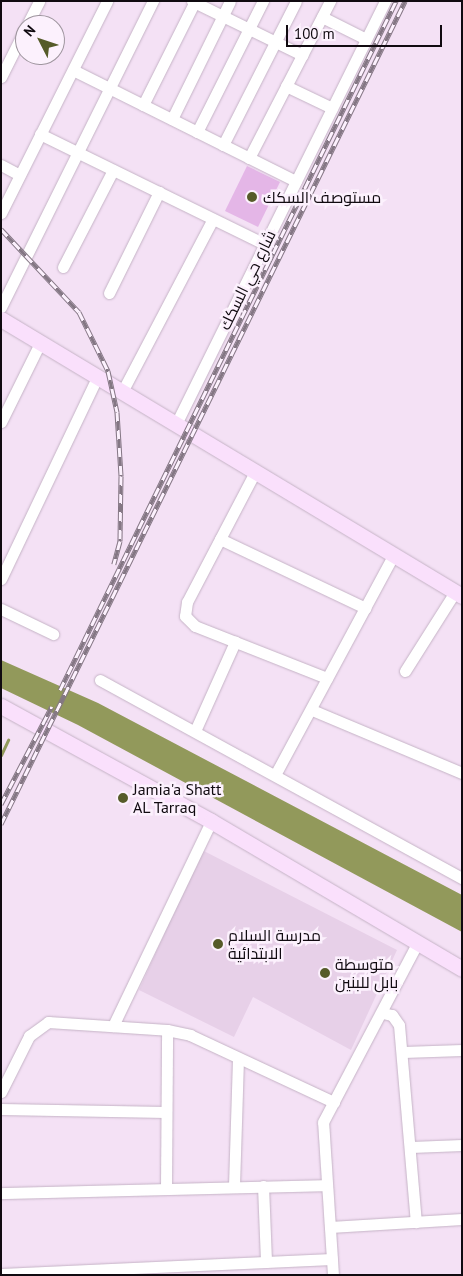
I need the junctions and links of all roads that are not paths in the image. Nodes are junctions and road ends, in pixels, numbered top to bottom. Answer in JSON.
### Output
{"nodes":[{"id":1,"x":39,"y":1,"type":"edge"},
{"id":2,"x":107,"y":1,"type":"edge"},
{"id":3,"x":153,"y":1,"type":"edge"},
{"id":4,"x":230,"y":1,"type":"edge"},
{"id":5,"x":263,"y":1,"type":"edge"},
{"id":6,"x":296,"y":1,"type":"edge"},
{"id":7,"x":330,"y":1,"type":"edge"},
{"id":8,"x":385,"y":1,"type":"edge"},
{"id":9,"x":194,"y":2,"type":"edge"},
{"id":10,"x":32,"y":15,"type":"edge"},
{"id":11,"x":222,"y":16,"type":"junction"},
{"id":12,"x":322,"y":17,"type":"junction"},
{"id":13,"x":249,"y":29,"type":"junction"},
{"id":14,"x":366,"y":39,"type":"junction"},
{"id":15,"x":275,"y":42,"type":"junction"},
{"id":16,"x":15,"y":49,"type":"edge"},
{"id":17,"x":302,"y":55,"type":"junction"},
{"id":18,"x":73,"y":70,"type":"junction"},
{"id":19,"x":1,"y":77,"type":"edge"},
{"id":20,"x":286,"y":86,"type":"junction"},
{"id":21,"x":110,"y":88,"type":"junction"},
{"id":22,"x":143,"y":105,"type":"junction"},
{"id":23,"x":332,"y":108,"type":"junction"},
{"id":24,"x":172,"y":119,"type":"junction"},
{"id":25,"x":197,"y":132,"type":"junction"},
{"id":26,"x":40,"y":134,"type":"junction"},
{"id":27,"x":222,"y":145,"type":"junction"},
{"id":28,"x":78,"y":152,"type":"junction"},
{"id":29,"x":249,"y":158,"type":"junction"},
{"id":30,"x":1,"y":165,"type":"edge"},
{"id":31,"x":113,"y":170,"type":"junction"},
{"id":32,"x":20,"y":174,"type":"junction"},
{"id":33,"x":296,"y":181,"type":"junction"},
{"id":34,"x":159,"y":192,"type":"junction"},
{"id":35,"x":1,"y":213,"type":"edge"},
{"id":36,"x":213,"y":219,"type":"junction"},
{"id":37,"x":265,"y":244,"type":"junction"},
{"id":38,"x":63,"y":267,"type":"dead end"},
{"id":39,"x":109,"y":294,"type":"dead end"},
{"id":40,"x":1,"y":307,"type":"edge"},
{"id":41,"x":1,"y":320,"type":"edge"},
{"id":42,"x":40,"y":343,"type":"junction"},
{"id":43,"x":98,"y":378,"type":"junction"},
{"id":44,"x":122,"y":392,"type":"junction"},
{"id":45,"x":1,"y":422,"type":"edge"},
{"id":46,"x":176,"y":424,"type":"junction"},
{"id":47,"x":255,"y":472,"type":"junction"},
{"id":48,"x":220,"y":539,"type":"junction"},
{"id":49,"x":393,"y":556,"type":"junction"},
{"id":50,"x":1,"y":579,"type":"edge"},
{"id":51,"x":458,"y":594,"type":"edge"},
{"id":52,"x":365,"y":608,"type":"junction"},
{"id":53,"x":1,"y":609,"type":"edge"},
{"id":54,"x":53,"y":634,"type":"dead end"},
{"id":55,"x":235,"y":642,"type":"junction"},
{"id":56,"x":405,"y":671,"type":"dead end"},
{"id":57,"x":327,"y":678,"type":"junction"},
{"id":58,"x":100,"y":680,"type":"dead end"},
{"id":59,"x":1,"y":706,"type":"edge"},
{"id":60,"x":312,"y":710,"type":"junction"},
{"id":61,"x":195,"y":731,"type":"junction"},
{"id":62,"x":462,"y":773,"type":"edge"},
{"id":63,"x":275,"y":775,"type":"junction"},
{"id":64,"x":211,"y":821,"type":"junction"},
{"id":65,"x":462,"y":878,"type":"edge"},
{"id":66,"x":417,"y":944,"type":"junction"},
{"id":67,"x":462,"y":969,"type":"edge"},
{"id":68,"x":383,"y":1013,"type":"junction"},
{"id":69,"x":113,"y":1026,"type":"junction"},
{"id":70,"x":167,"y":1030,"type":"junction"},
{"id":71,"x":462,"y":1050,"type":"edge"},
{"id":72,"x":403,"y":1052,"type":"junction"},
{"id":73,"x":238,"y":1058,"type":"junction"},
{"id":74,"x":1,"y":1092,"type":"edge"},
{"id":75,"x":334,"y":1102,"type":"junction"},
{"id":76,"x":1,"y":1110,"type":"edge"},
{"id":77,"x":166,"y":1112,"type":"junction"},
{"id":78,"x":462,"y":1145,"type":"edge"},
{"id":79,"x":411,"y":1147,"type":"junction"},
{"id":80,"x":327,"y":1185,"type":"junction"},
{"id":81,"x":234,"y":1186,"type":"junction"},
{"id":82,"x":263,"y":1186,"type":"junction"},
{"id":83,"x":166,"y":1188,"type":"junction"},
{"id":84,"x":1,"y":1193,"type":"edge"},
{"id":85,"x":462,"y":1219,"type":"edge"},
{"id":86,"x":416,"y":1222,"type":"junction"},
{"id":87,"x":330,"y":1227,"type":"junction"},
{"id":88,"x":332,"y":1259,"type":"junction"},
{"id":89,"x":266,"y":1262,"type":"junction"},
{"id":90,"x":179,"y":1269,"type":"edge"},
{"id":91,"x":250,"y":1269,"type":"edge"},
{"id":92,"x":1,"y":1274,"type":"edge"},
{"id":93,"x":333,"y":1275,"type":"edge"}],
"edges":[{"from":1,"to":10,"type":"street"},
{"from":2,"to":18,"type":"street"},
{"from":3,"to":21,"type":"street"},
{"from":4,"to":11,"type":"street"},
{"from":5,"to":13,"type":"street"},
{"from":6,"to":15,"type":"street"},
{"from":7,"to":12,"type":"street"},
{"from":8,"to":14,"type":"street","name":"شارع حي السكك"},
{"from":9,"to":11,"type":"street"},
{"from":9,"to":22,"type":"street"},
{"from":11,"to":13,"type":"street"},
{"from":11,"to":24,"type":"street"},
{"from":12,"to":14,"type":"street"},
{"from":12,"to":17,"type":"street"},
{"from":13,"to":15,"type":"street"},
{"from":13,"to":25,"type":"street"},
{"from":14,"to":23,"type":"street","name":"شارع حي السكك"},
{"from":15,"to":17,"type":"street"},
{"from":15,"to":27,"type":"street"},
{"from":16,"to":19,"type":"street"},
{"from":17,"to":20,"type":"street"},
{"from":18,"to":21,"type":"street"},
{"from":18,"to":26,"type":"street"},
{"from":20,"to":23,"type":"street"},
{"from":20,"to":29,"type":"street"},
{"from":21,"to":22,"type":"street"},
{"from":21,"to":28,"type":"street"},
{"from":22,"to":24,"type":"street"},
{"from":23,"to":33,"type":"street","name":"شارع حي السكك"},
{"from":24,"to":25,"type":"street"},
{"from":25,"to":27,"type":"street"},
{"from":26,"to":28,"type":"street"},
{"from":26,"to":32,"type":"street"},
{"from":27,"to":29,"type":"street"},
{"from":28,"to":31,"type":"street"},
{"from":28,"to":40,"type":"street"},
{"from":29,"to":33,"type":"street"},
{"from":30,"to":32,"type":"street"},
{"from":31,"to":34,"type":"street"},
{"from":31,"to":38,"type":"street"},
{"from":32,"to":35,"type":"street"},
{"from":33,"to":37,"type":"street","name":"شارع حي السكك"},
{"from":34,"to":36,"type":"street"},
{"from":34,"to":39,"type":"street"},
{"from":36,"to":37,"type":"street"},
{"from":36,"to":44,"type":"street"},
{"from":37,"to":46,"type":"street","name":"شارع حي السكك"},
{"from":41,"to":42,"type":"street"},
{"from":42,"to":43,"type":"street"},
{"from":42,"to":45,"type":"street"},
{"from":43,"to":44,"type":"street"},
{"from":43,"to":50,"type":"street"},
{"from":44,"to":46,"type":"street"},
{"from":46,"to":47,"type":"street"},
{"from":47,"to":48,"type":"street"},
{"from":47,"to":49,"type":"street"},
{"from":48,"to":52,"type":"street"},
{"from":48,"to":55,"type":"street"},
{"from":49,"to":51,"type":"street"},
{"from":49,"to":52,"type":"street"},
{"from":51,"to":56,"type":"street"},
{"from":52,"to":57,"type":"street"},
{"from":53,"to":54,"type":"street"},
{"from":55,"to":57,"type":"street"},
{"from":55,"to":61,"type":"street"},
{"from":57,"to":60,"type":"street"},
{"from":58,"to":61,"type":"street"},
{"from":59,"to":64,"type":"street"},
{"from":60,"to":62,"type":"street"},
{"from":60,"to":63,"type":"street"},
{"from":61,"to":63,"type":"street"},
{"from":63,"to":65,"type":"street"},
{"from":64,"to":66,"type":"street"},
{"from":64,"to":69,"type":"street"},
{"from":66,"to":67,"type":"street"},
{"from":66,"to":68,"type":"street"},
{"from":68,"to":72,"type":"street"},
{"from":68,"to":75,"type":"street"},
{"from":69,"to":70,"type":"street"},
{"from":69,"to":74,"type":"street"},
{"from":70,"to":73,"type":"street"},
{"from":70,"to":77,"type":"street"},
{"from":71,"to":72,"type":"street"},
{"from":72,"to":79,"type":"street"},
{"from":73,"to":75,"type":"street"},
{"from":73,"to":81,"type":"street"},
{"from":75,"to":80,"type":"street"},
{"from":76,"to":77,"type":"street"},
{"from":77,"to":83,"type":"street"},
{"from":78,"to":79,"type":"street"},
{"from":79,"to":86,"type":"street"},
{"from":80,"to":82,"type":"street"},
{"from":80,"to":87,"type":"street"},
{"from":81,"to":82,"type":"street"},
{"from":81,"to":83,"type":"street"},
{"from":82,"to":89,"type":"street"},
{"from":83,"to":84,"type":"street"},
{"from":85,"to":86,"type":"street"},
{"from":86,"to":87,"type":"street"},
{"from":87,"to":88,"type":"street"},
{"from":88,"to":89,"type":"street"},
{"from":88,"to":93,"type":"street"},
{"from":89,"to":91,"type":"street"},
{"from":90,"to":91,"type":"street"},
{"from":90,"to":92,"type":"street"}]}
